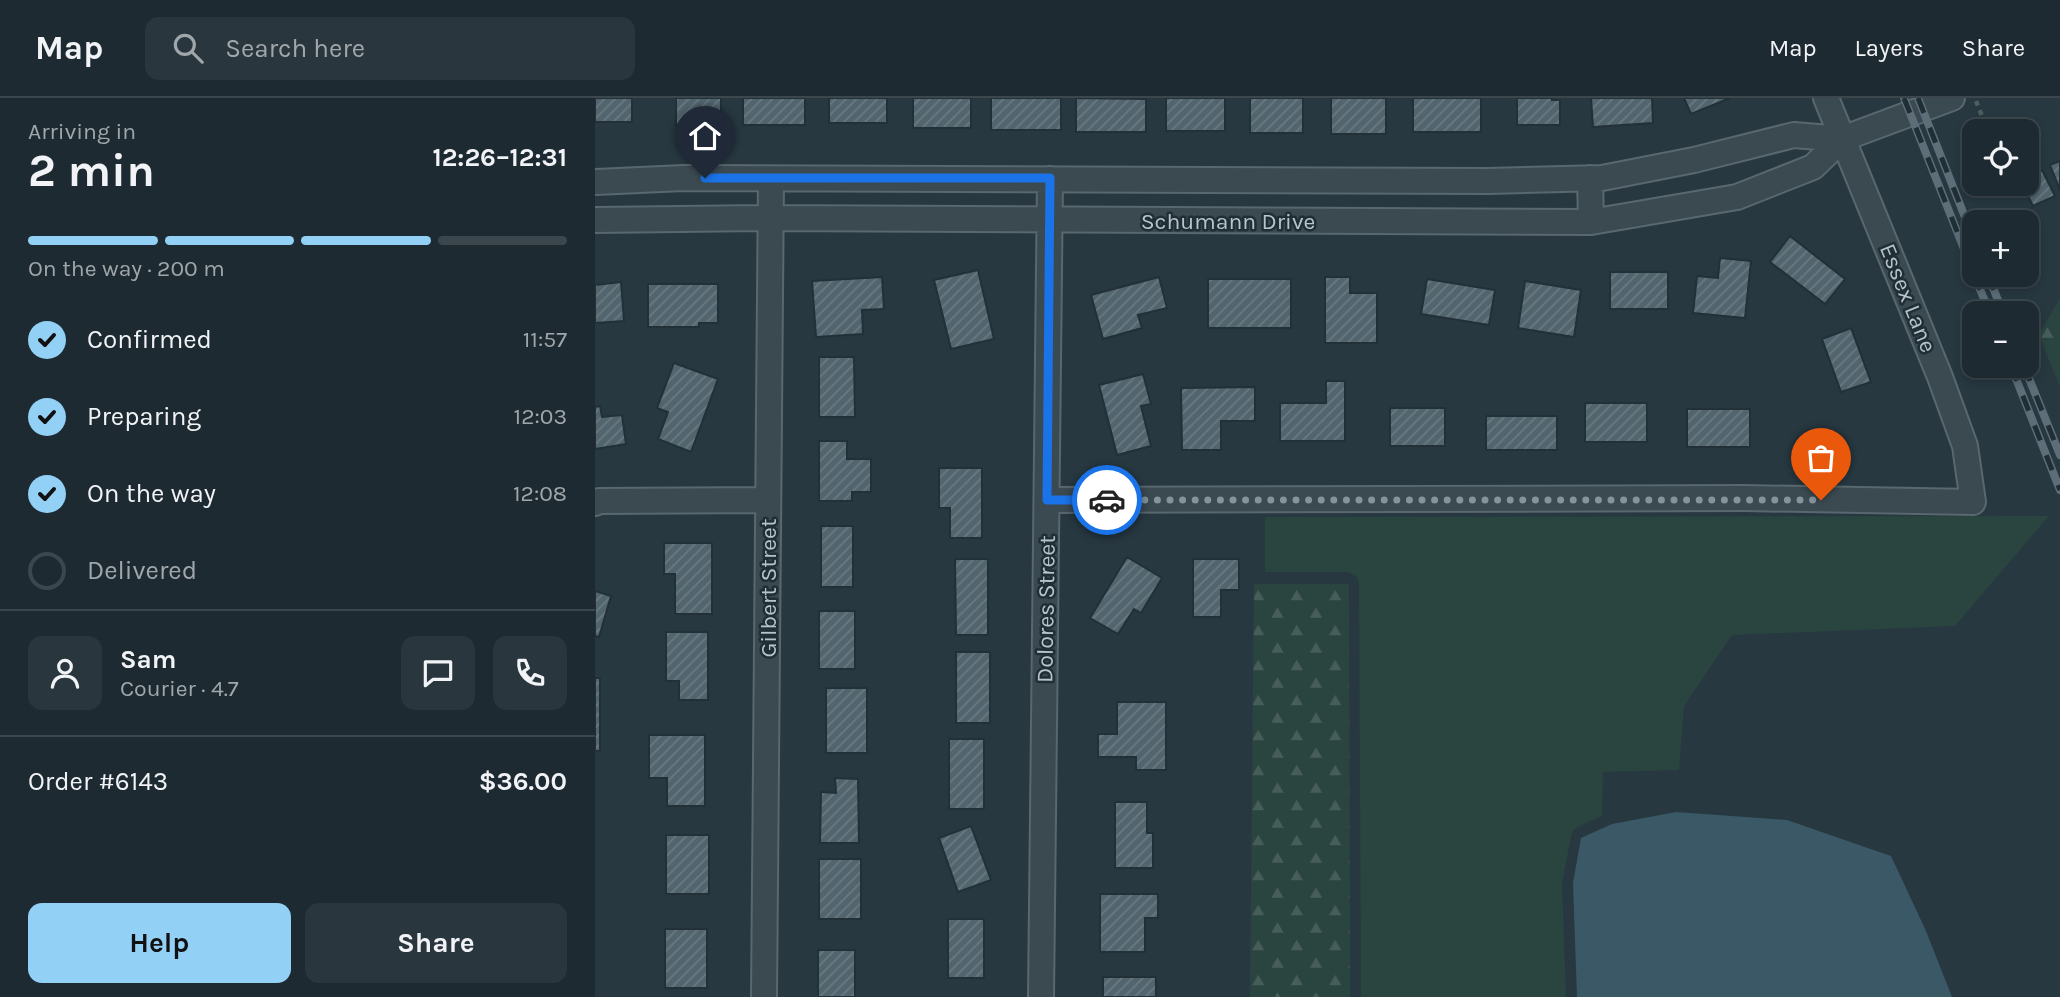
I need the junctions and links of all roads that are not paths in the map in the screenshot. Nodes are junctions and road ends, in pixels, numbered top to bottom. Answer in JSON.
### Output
{"nodes":[{"id":1,"x":1826,"y":98,"type":"edge"},
{"id":2,"x":1952,"y":98,"type":"edge"},
{"id":3,"x":1842,"y":139,"type":"junction"},
{"id":4,"x":771,"y":178,"type":"junction"},
{"id":5,"x":1050,"y":178,"type":"junction"},
{"id":6,"x":1590,"y":178,"type":"junction"},
{"id":7,"x":1324,"y":180,"type":"junction"},
{"id":8,"x":595,"y":182,"type":"edge"},
{"id":9,"x":771,"y":218,"type":"junction"},
{"id":10,"x":595,"y":220,"type":"edge"},
{"id":11,"x":1050,"y":221,"type":"junction"},
{"id":12,"x":1326,"y":221,"type":"junction"},
{"id":13,"x":1591,"y":222,"type":"junction"},
{"id":14,"x":768,"y":500,"type":"junction"},
{"id":15,"x":1047,"y":500,"type":"junction"},
{"id":16,"x":595,"y":503,"type":"edge"},
{"id":17,"x":764,"y":997,"type":"edge"},
{"id":18,"x":1041,"y":997,"type":"edge"}],
"edges":[{"from":1,"to":3,"type":"street","name":"Essex Lane"},
{"from":2,"to":3,"type":"street","name":"Schumann Drive"},
{"from":3,"to":6,"type":"street","name":"Schumann Drive"},
{"from":3,"to":13,"type":"street","name":"Schumann Drive"},
{"from":3,"to":15,"type":"street","name":"Essex Lane"},
{"from":4,"to":5,"type":"street","name":"Schumann Drive"},
{"from":4,"to":8,"type":"street","name":"Schumann Drive"},
{"from":4,"to":9,"type":"street","name":"Gilbert Street"},
{"from":5,"to":7,"type":"street","name":"Schumann Drive"},
{"from":5,"to":11,"type":"street","name":"Dolores Street"},
{"from":6,"to":7,"type":"street","name":"Schumann Drive"},
{"from":6,"to":13,"type":"street"},
{"from":7,"to":12,"type":"street"},
{"from":9,"to":10,"type":"street","name":"Schumann Drive"},
{"from":9,"to":11,"type":"street","name":"Schumann Drive"},
{"from":9,"to":14,"type":"street","name":"Gilbert Street"},
{"from":11,"to":12,"type":"street","name":"Schumann Drive"},
{"from":11,"to":15,"type":"street","name":"Dolores Street"},
{"from":12,"to":13,"type":"street","name":"Schumann Drive"},
{"from":14,"to":16,"type":"street"},
{"from":14,"to":17,"type":"street","name":"Gilbert Street"},
{"from":15,"to":18,"type":"street","name":"Dolores Street"}]}
